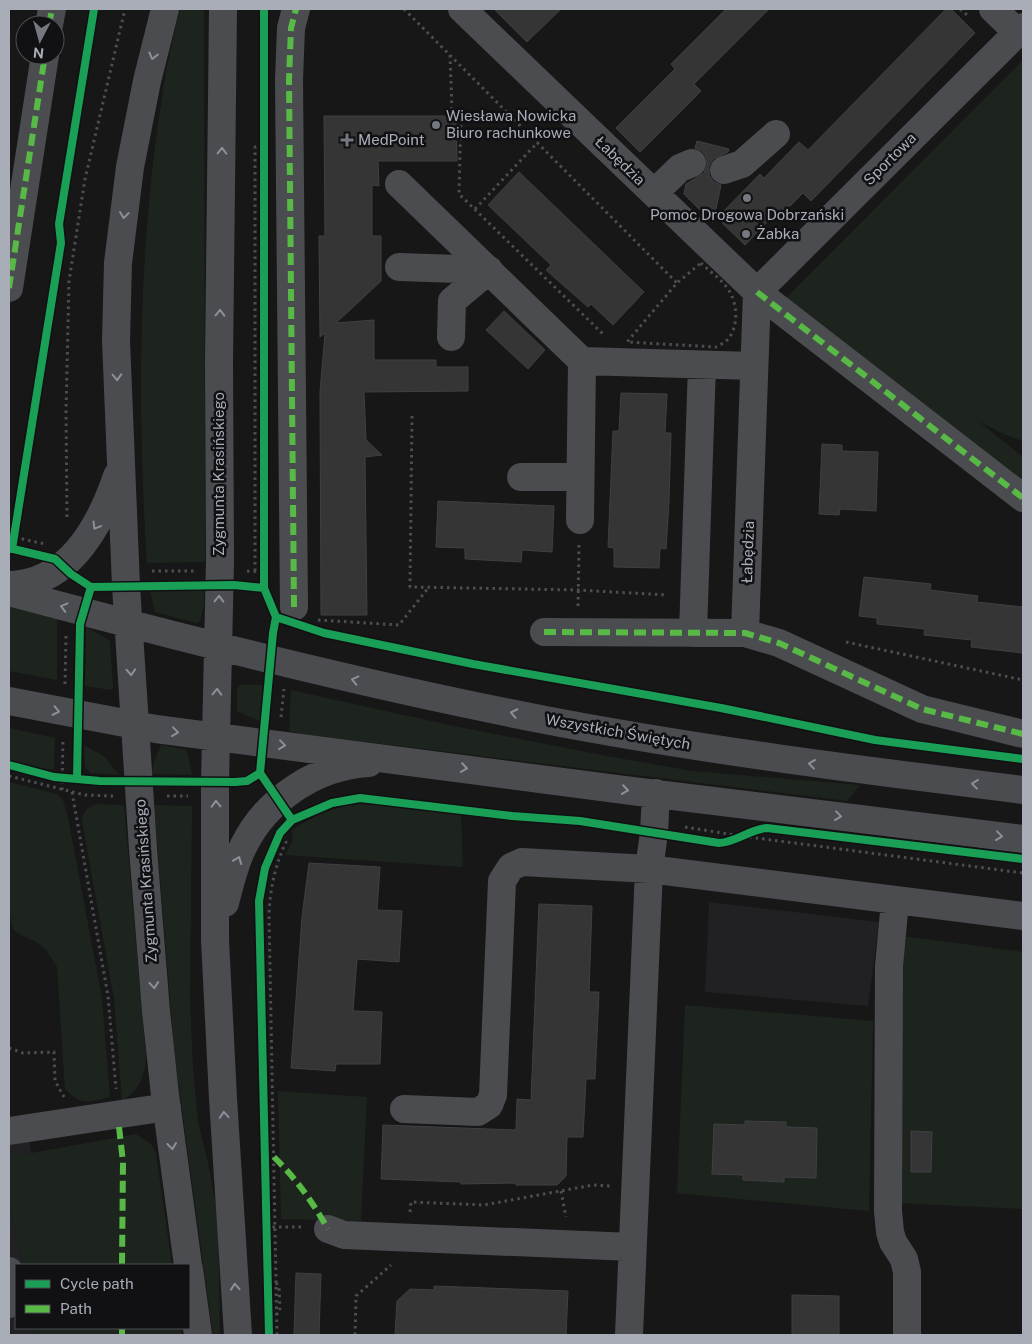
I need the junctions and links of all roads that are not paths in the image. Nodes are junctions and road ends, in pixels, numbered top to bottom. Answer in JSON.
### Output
{"nodes":[{"id":1,"x":165,"y":9,"type":"edge"},
{"id":2,"x":223,"y":9,"type":"edge"},
{"id":3,"x":296,"y":9,"type":"edge"},
{"id":4,"x":462,"y":9,"type":"edge"},
{"id":5,"x":993,"y":9,"type":"edge"},
{"id":6,"x":1020,"y":30,"type":"edge"},
{"id":7,"x":43,"y":65,"type":"edge"},
{"id":8,"x":776,"y":134,"type":"dead end"},
{"id":9,"x":692,"y":163,"type":"dead end"},
{"id":10,"x":724,"y":170,"type":"dead end"},
{"id":11,"x":399,"y":184,"type":"dead end"},
{"id":12,"x":654,"y":194,"type":"junction"},
{"id":13,"x":399,"y":267,"type":"dead end"},
{"id":14,"x":489,"y":270,"type":"junction"},
{"id":15,"x":9,"y":288,"type":"edge"},
{"id":16,"x":756,"y":292,"type":"junction"},
{"id":17,"x":451,"y":337,"type":"dead end"},
{"id":18,"x":582,"y":361,"type":"junction"},
{"id":19,"x":702,"y":365,"type":"junction"},
{"id":20,"x":754,"y":366,"type":"junction"},
{"id":21,"x":120,"y":465,"type":"junction"},
{"id":22,"x":522,"y":476,"type":"dead end"},
{"id":23,"x":580,"y":477,"type":"junction"},
{"id":24,"x":1023,"y":498,"type":"edge"},
{"id":25,"x":580,"y":520,"type":"road end"},
{"id":26,"x":9,"y":585,"type":"edge"},
{"id":27,"x":9,"y":592,"type":"edge"},
{"id":28,"x":294,"y":607,"type":"road end"},
{"id":29,"x":128,"y":624,"type":"junction"},
{"id":30,"x":544,"y":632,"type":"dead end"},
{"id":31,"x":693,"y":633,"type":"junction"},
{"id":32,"x":746,"y":633,"type":"junction"},
{"id":33,"x":218,"y":648,"type":"junction"},
{"id":34,"x":9,"y":701,"type":"edge"},
{"id":35,"x":135,"y":726,"type":"junction"},
{"id":36,"x":1023,"y":734,"type":"edge"},
{"id":37,"x":216,"y":737,"type":"junction"},
{"id":38,"x":415,"y":762,"type":"junction"},
{"id":39,"x":1023,"y":790,"type":"edge"},
{"id":40,"x":656,"y":794,"type":"junction"},
{"id":41,"x":1023,"y":839,"type":"edge"},
{"id":42,"x":649,"y":869,"type":"junction"},
{"id":43,"x":895,"y":901,"type":"junction"},
{"id":44,"x":1023,"y":916,"type":"edge"},
{"id":45,"x":216,"y":940,"type":"junction"},
{"id":46,"x":167,"y":1107,"type":"junction"},
{"id":47,"x":404,"y":1109,"type":"dead end"},
{"id":48,"x":9,"y":1131,"type":"edge"},
{"id":49,"x":317,"y":1228,"type":"road end"},
{"id":50,"x":632,"y":1247,"type":"junction"},
{"id":51,"x":188,"y":1264,"type":"edge"},
{"id":52,"x":9,"y":1271,"type":"edge"},
{"id":53,"x":190,"y":1281,"type":"edge"},
{"id":54,"x":9,"y":1304,"type":"edge"},
{"id":55,"x":198,"y":1335,"type":"edge"},
{"id":56,"x":238,"y":1335,"type":"edge"},
{"id":57,"x":629,"y":1335,"type":"edge"},
{"id":58,"x":907,"y":1335,"type":"edge"}],
"edges":[{"from":1,"to":21,"type":"street","name":"Zygmunta Krasińskiego","one_way":true},
{"from":33,"to":2,"type":"street","name":"Zygmunta Krasińskiego","one_way":true},
{"from":3,"to":28,"type":"street"},
{"from":4,"to":12,"type":"street","name":"Łabędzia"},
{"from":5,"to":6,"type":"street"},
{"from":6,"to":16,"type":"street","name":"Sportowa"},
{"from":7,"to":15,"type":"street"},
{"from":8,"to":10,"type":"street"},
{"from":9,"to":12,"type":"street"},
{"from":11,"to":14,"type":"street"},
{"from":12,"to":16,"type":"street","name":"Łabędzia"},
{"from":13,"to":14,"type":"street"},
{"from":14,"to":17,"type":"street"},
{"from":14,"to":18,"type":"street"},
{"from":16,"to":20,"type":"street","name":"Łabędzia"},
{"from":16,"to":24,"type":"street","name":"Łabędzia"},
{"from":18,"to":19,"type":"street"},
{"from":18,"to":23,"type":"street"},
{"from":19,"to":20,"type":"street"},
{"from":19,"to":31,"type":"street"},
{"from":20,"to":32,"type":"street","name":"Łabędzia"},
{"from":21,"to":26,"type":"street","name":"Zygmunta Krasińskiego","one_way":true},
{"from":21,"to":29,"type":"street","name":"Zygmunta Krasińskiego"},
{"from":22,"to":23,"type":"street"},
{"from":23,"to":25,"type":"street"},
{"from":29,"to":27,"type":"street","name":"Wszystkich Świętych","one_way":true},
{"from":29,"to":33,"type":"street","name":"Wszystkich Świętych"},
{"from":29,"to":35,"type":"street","name":"Zygmunta Krasińskiego","one_way":true},
{"from":30,"to":31,"type":"street"},
{"from":31,"to":32,"type":"street"},
{"from":32,"to":36,"type":"street"},
{"from":37,"to":33,"type":"street","name":"Zygmunta Krasińskiego","one_way":true},
{"from":39,"to":33,"type":"street","name":"Wszystkich Świętych","one_way":true},
{"from":34,"to":35,"type":"street","one_way":true},
{"from":35,"to":37,"type":"street","one_way":true},
{"from":35,"to":46,"type":"street","name":"Zygmunta Krasińskiego","one_way":true},
{"from":37,"to":38,"type":"street","one_way":true},
{"from":45,"to":37,"type":"street","name":"Zygmunta Krasińskiego","one_way":true},
{"from":38,"to":40,"type":"street","one_way":true},
{"from":45,"to":38,"type":"street","name":"Zygmunta Krasińskiego","one_way":true},
{"from":40,"to":41,"type":"street","one_way":true},
{"from":40,"to":42,"type":"street"},
{"from":42,"to":43,"type":"street"},
{"from":42,"to":47,"type":"street"},
{"from":42,"to":50,"type":"street"},
{"from":43,"to":44,"type":"street"},
{"from":43,"to":58,"type":"street"},
{"from":56,"to":45,"type":"street","name":"Zygmunta Krasińskiego","one_way":true},
{"from":46,"to":48,"type":"street"},
{"from":46,"to":51,"type":"street","name":"Zygmunta Krasińskiego","one_way":true},
{"from":49,"to":50,"type":"street"},
{"from":50,"to":57,"type":"street"},
{"from":52,"to":54,"type":"street"},
{"from":53,"to":55,"type":"street","name":"Zygmunta Krasińskiego"}]}
